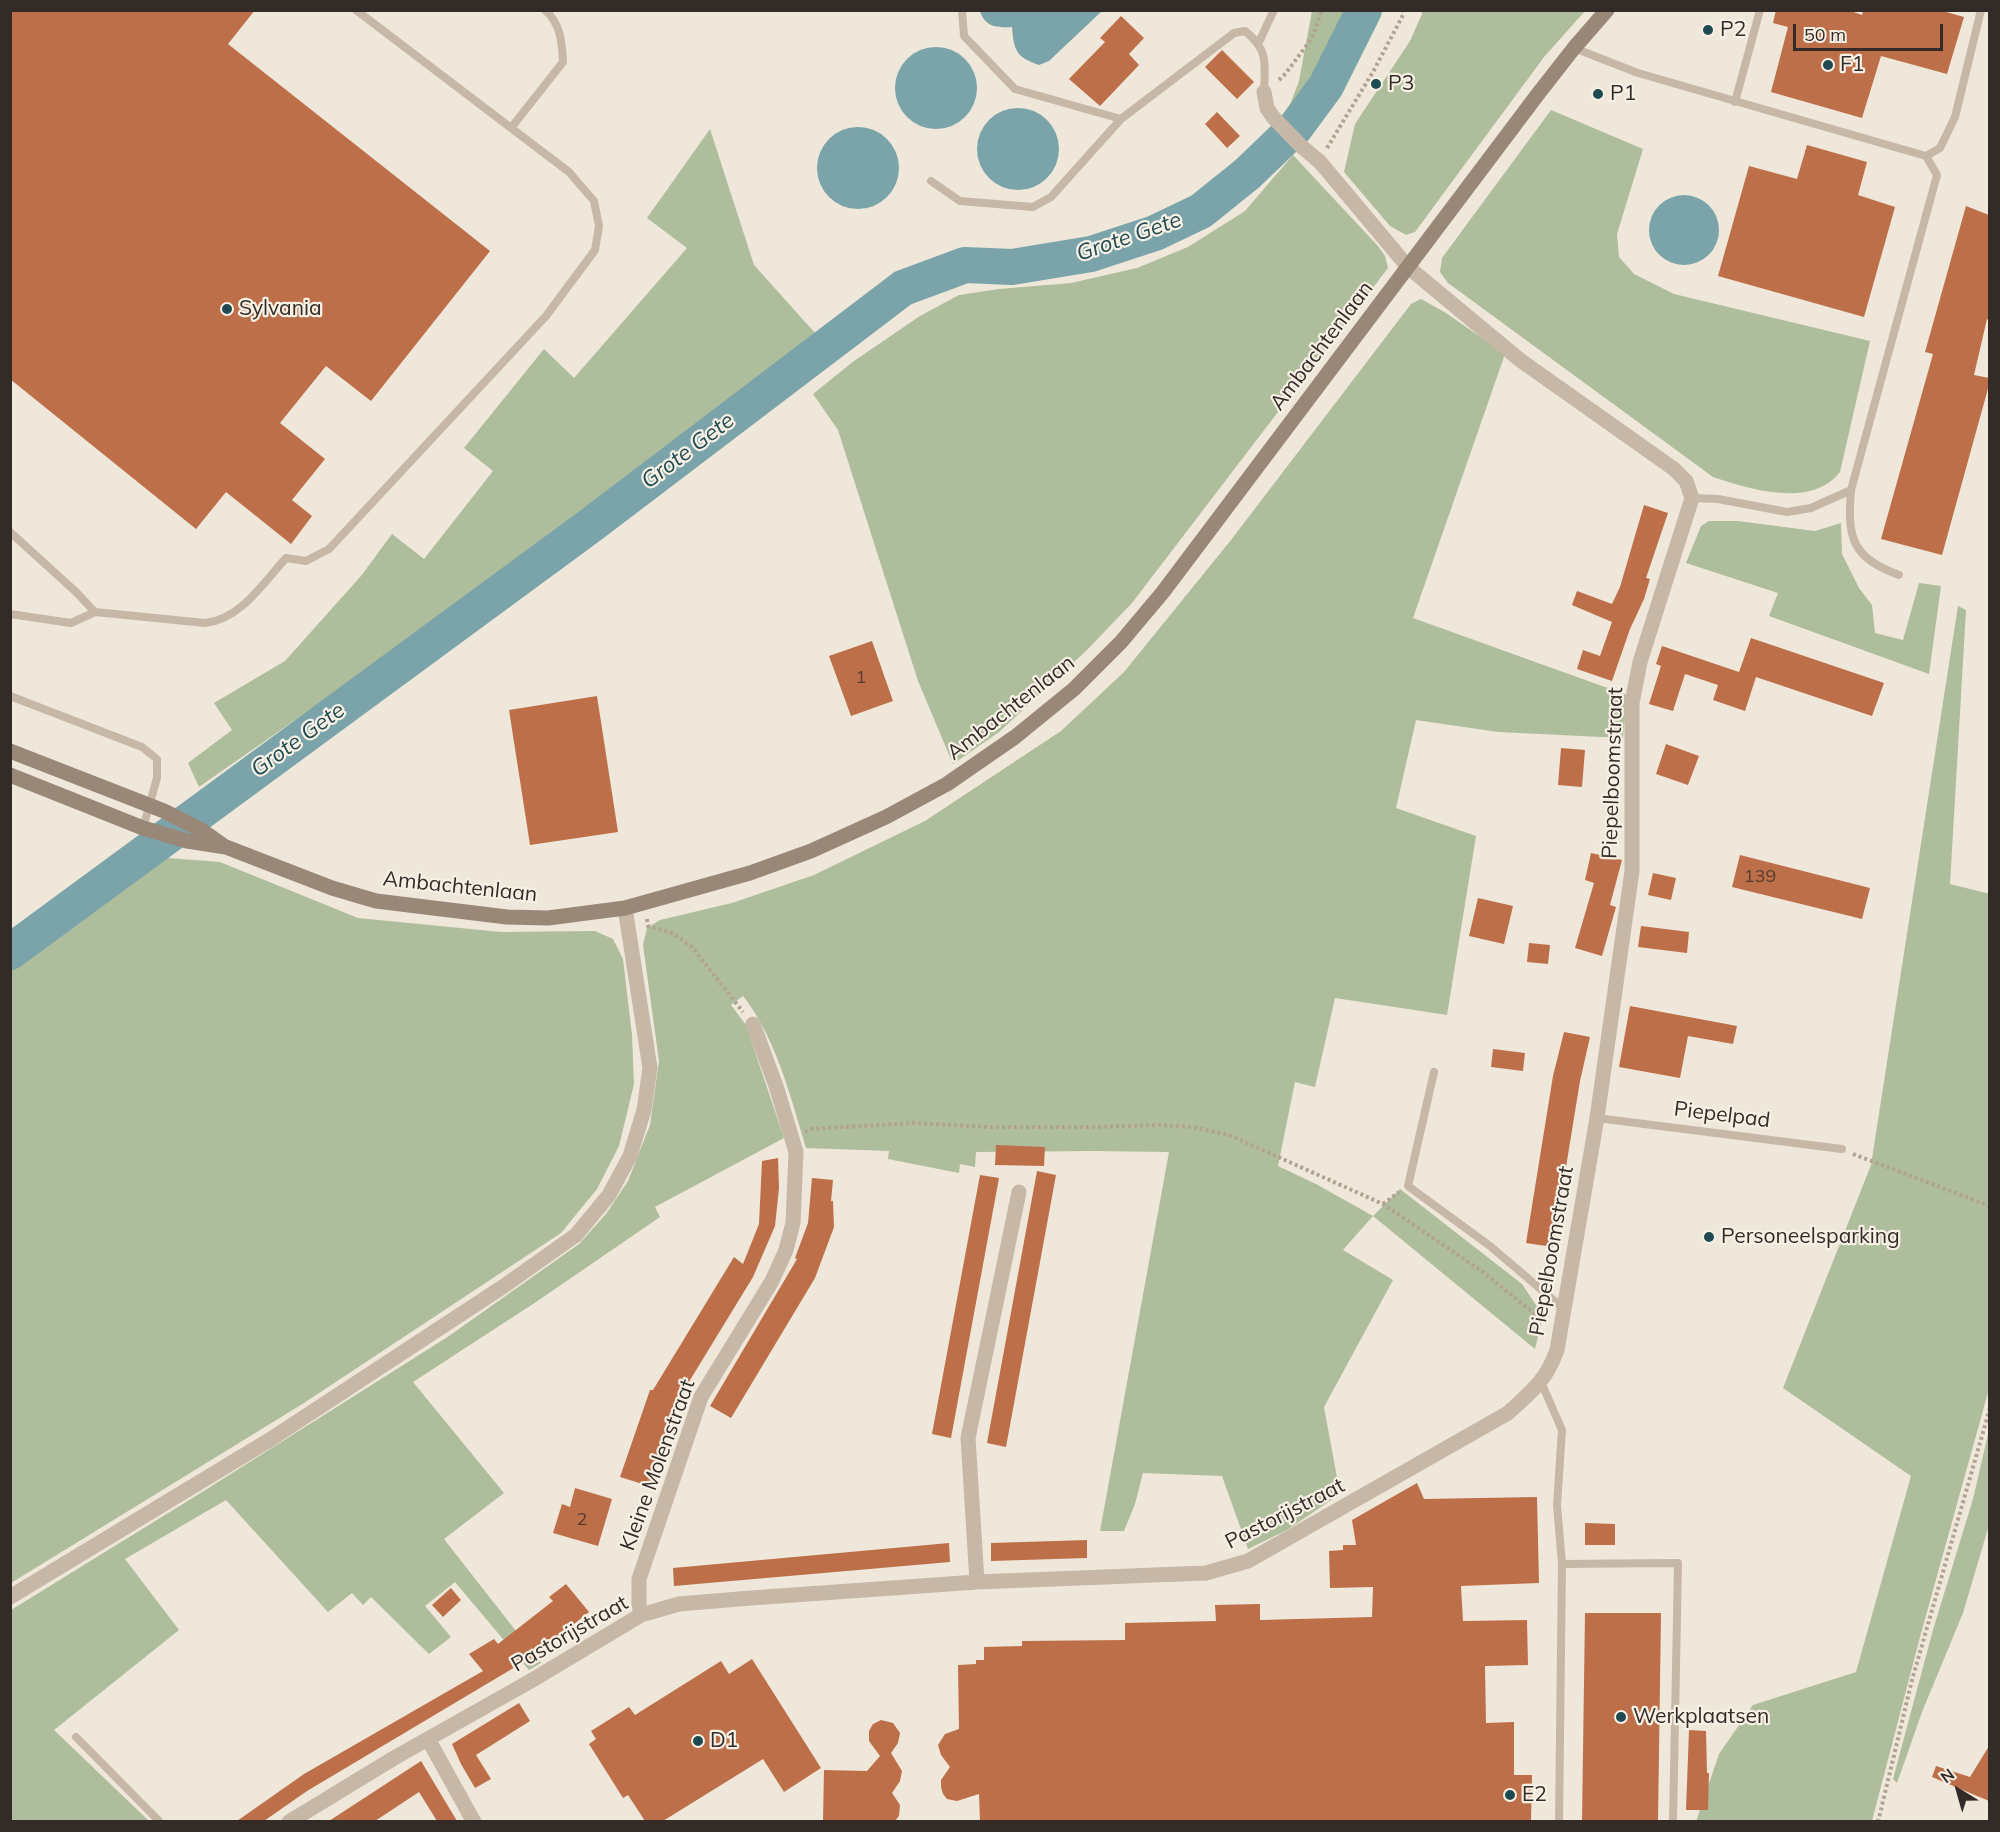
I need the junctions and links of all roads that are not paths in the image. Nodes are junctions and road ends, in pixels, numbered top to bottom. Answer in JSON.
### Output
{"nodes":[{"id":1,"x":356,"y":10,"type":"edge"},
{"id":2,"x":545,"y":10,"type":"edge"},
{"id":3,"x":962,"y":10,"type":"edge"},
{"id":4,"x":1274,"y":10,"type":"edge"},
{"id":5,"x":1607,"y":10,"type":"edge"},
{"id":6,"x":1760,"y":10,"type":"edge"},
{"id":7,"x":1981,"y":10,"type":"edge"},
{"id":8,"x":1258,"y":42,"type":"junction"},
{"id":9,"x":1574,"y":48,"type":"junction"},
{"id":10,"x":1264,"y":92,"type":"joint"},
{"id":11,"x":1735,"y":102,"type":"junction"},
{"id":12,"x":1121,"y":119,"type":"junction"},
{"id":13,"x":511,"y":128,"type":"junction"},
{"id":14,"x":1926,"y":156,"type":"junction"},
{"id":15,"x":931,"y":181,"type":"dead end"},
{"id":16,"x":1408,"y":267,"type":"junction"},
{"id":17,"x":1851,"y":490,"type":"junction"},
{"id":18,"x":1692,"y":498,"type":"junction"},
{"id":19,"x":10,"y":532,"type":"edge"},
{"id":20,"x":1899,"y":575,"type":"dead end"},
{"id":21,"x":95,"y":612,"type":"junction"},
{"id":22,"x":10,"y":614,"type":"edge"},
{"id":23,"x":10,"y":696,"type":"edge"},
{"id":24,"x":10,"y":751,"type":"edge"},
{"id":25,"x":10,"y":775,"type":"edge"},
{"id":26,"x":149,"y":806,"type":"junction"},
{"id":27,"x":143,"y":828,"type":"junction"},
{"id":28,"x":226,"y":848,"type":"junction"},
{"id":29,"x":625,"y":908,"type":"junction"},
{"id":30,"x":753,"y":1024,"type":"road end"},
{"id":31,"x":1434,"y":1072,"type":"dead end"},
{"id":32,"x":1597,"y":1118,"type":"junction"},
{"id":33,"x":1842,"y":1149,"type":"road end"},
{"id":34,"x":1019,"y":1192,"type":"dead end"},
{"id":35,"x":1564,"y":1309,"type":"junction"},
{"id":36,"x":1542,"y":1382,"type":"junction"},
{"id":37,"x":1562,"y":1564,"type":"junction"},
{"id":38,"x":977,"y":1582,"type":"junction"},
{"id":39,"x":10,"y":1597,"type":"edge"},
{"id":40,"x":641,"y":1615,"type":"junction"},
{"id":41,"x":76,"y":1737,"type":"dead end"},
{"id":42,"x":428,"y":1739,"type":"junction"},
{"id":43,"x":160,"y":1821,"type":"edge"},
{"id":44,"x":289,"y":1821,"type":"edge"},
{"id":45,"x":474,"y":1821,"type":"edge"},
{"id":46,"x":1558,"y":1821,"type":"edge"},
{"id":47,"x":1673,"y":1821,"type":"edge"}],
"edges":[{"from":1,"to":13,"type":"lane"},
{"from":2,"to":13,"type":"lane"},
{"from":3,"to":12,"type":"lane"},
{"from":4,"to":8,"type":"lane"},
{"from":5,"to":9,"type":"street","name":"Ambachtenlaan"},
{"from":6,"to":11,"type":"lane"},
{"from":7,"to":14,"type":"lane"},
{"from":8,"to":10,"type":"lane"},
{"from":8,"to":12,"type":"lane"},
{"from":9,"to":11,"type":"lane"},
{"from":9,"to":16,"type":"street","name":"Ambachtenlaan"},
{"from":10,"to":16,"type":"street"},
{"from":11,"to":14,"type":"lane"},
{"from":12,"to":15,"type":"lane"},
{"from":13,"to":21,"type":"lane"},
{"from":14,"to":17,"type":"lane"},
{"from":16,"to":18,"type":"street"},
{"from":16,"to":29,"type":"street","name":"Ambachtenlaan"},
{"from":17,"to":18,"type":"lane"},
{"from":17,"to":20,"type":"lane"},
{"from":18,"to":32,"type":"street","name":"Piepelboomstraat"},
{"from":19,"to":21,"type":"lane"},
{"from":21,"to":22,"type":"lane"},
{"from":23,"to":26,"type":"lane"},
{"from":24,"to":26,"type":"street","name":"Ambachtenlaan"},
{"from":25,"to":27,"type":"street","name":"Ambachtenlaan"},
{"from":26,"to":27,"type":"lane"},
{"from":26,"to":28,"type":"street","name":"Ambachtenlaan"},
{"from":27,"to":28,"type":"street","name":"Ambachtenlaan"},
{"from":28,"to":29,"type":"street","name":"Ambachtenlaan"},
{"from":29,"to":39,"type":"street"},
{"from":30,"to":40,"type":"street","name":"Kleine Molenstraat"},
{"from":31,"to":35,"type":"lane"},
{"from":32,"to":33,"type":"lane","name":"Piepelpad"},
{"from":32,"to":35,"type":"street","name":"Piepelboomstraat"},
{"from":34,"to":38,"type":"street"},
{"from":35,"to":36,"type":"street","name":"Piepelboomstraat"},
{"from":36,"to":37,"type":"lane"},
{"from":36,"to":38,"type":"street","name":"Pastorijstraat"},
{"from":37,"to":46,"type":"lane"},
{"from":37,"to":47,"type":"lane"},
{"from":38,"to":40,"type":"street","name":"Pastorijstraat"},
{"from":40,"to":42,"type":"street","name":"Pastorijstraat"},
{"from":41,"to":43,"type":"lane"},
{"from":42,"to":44,"type":"street","name":"Pastorijstraat"},
{"from":42,"to":45,"type":"street"}]}
